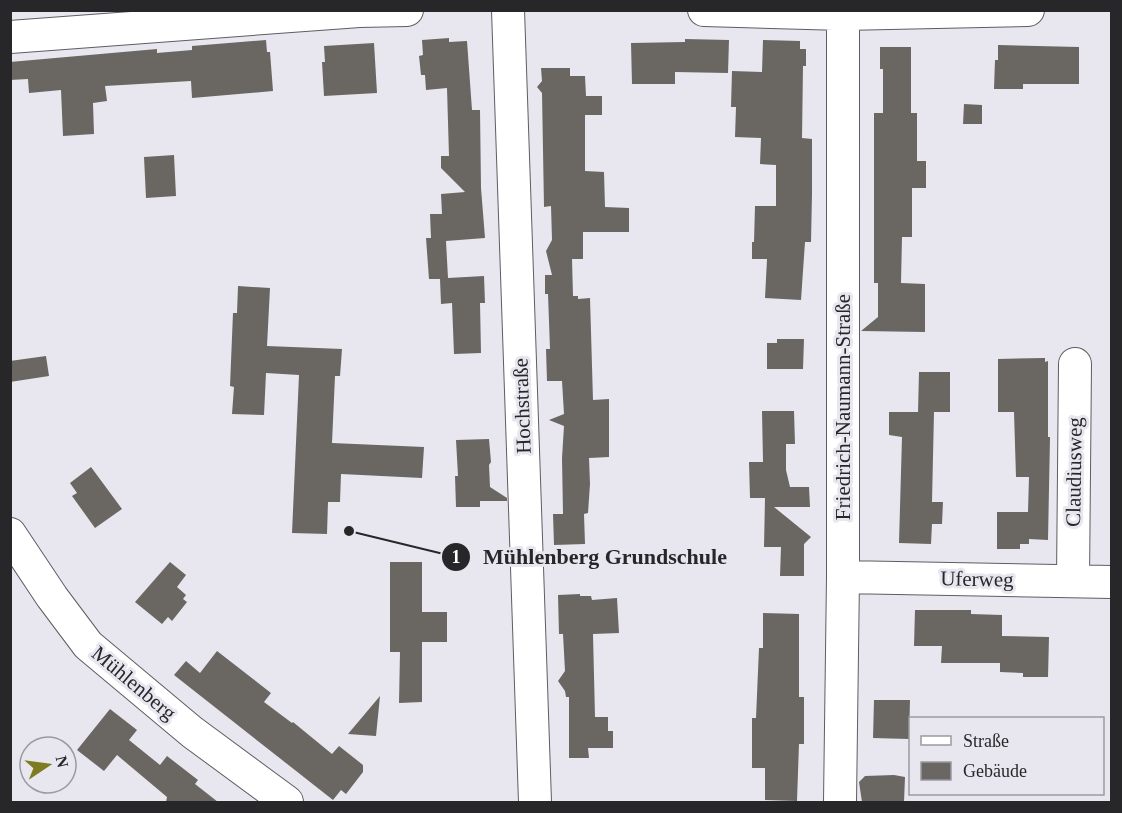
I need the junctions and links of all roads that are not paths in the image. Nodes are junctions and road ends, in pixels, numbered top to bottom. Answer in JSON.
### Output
{"nodes":[{"id":1,"x":407,"y":10,"type":"edge"},
{"id":2,"x":508,"y":10,"type":"edge"},
{"id":3,"x":704,"y":10,"type":"edge"},
{"id":4,"x":1028,"y":10,"type":"edge"},
{"id":5,"x":358,"y":11,"type":"edge"},
{"id":6,"x":843,"y":12,"type":"edge"},
{"id":7,"x":10,"y":37,"type":"edge"},
{"id":8,"x":1075,"y":364,"type":"dead end"},
{"id":9,"x":10,"y":534,"type":"edge"},
{"id":10,"x":843,"y":577,"type":"junction"},
{"id":11,"x":1072,"y":580,"type":"junction"},
{"id":12,"x":1112,"y":582,"type":"edge"},
{"id":13,"x":287,"y":802,"type":"edge"},
{"id":14,"x":535,"y":802,"type":"edge"},
{"id":15,"x":840,"y":802,"type":"edge"}],
"edges":[{"from":1,"to":5,"type":"street"},
{"from":2,"to":14,"type":"street","name":"Hochstraße"},
{"from":3,"to":6,"type":"street"},
{"from":4,"to":6,"type":"street"},
{"from":5,"to":7,"type":"street"},
{"from":6,"to":10,"type":"street","name":"Friedrich-Naumann-Straße"},
{"from":8,"to":11,"type":"street","name":"Claudiusweg"},
{"from":9,"to":13,"type":"street","name":"Mühlenberg"},
{"from":10,"to":11,"type":"street","name":"Uferweg"},
{"from":10,"to":15,"type":"street","name":"Friedrich-Naumann-Straße"},
{"from":11,"to":12,"type":"street","name":"Uferweg"}]}
